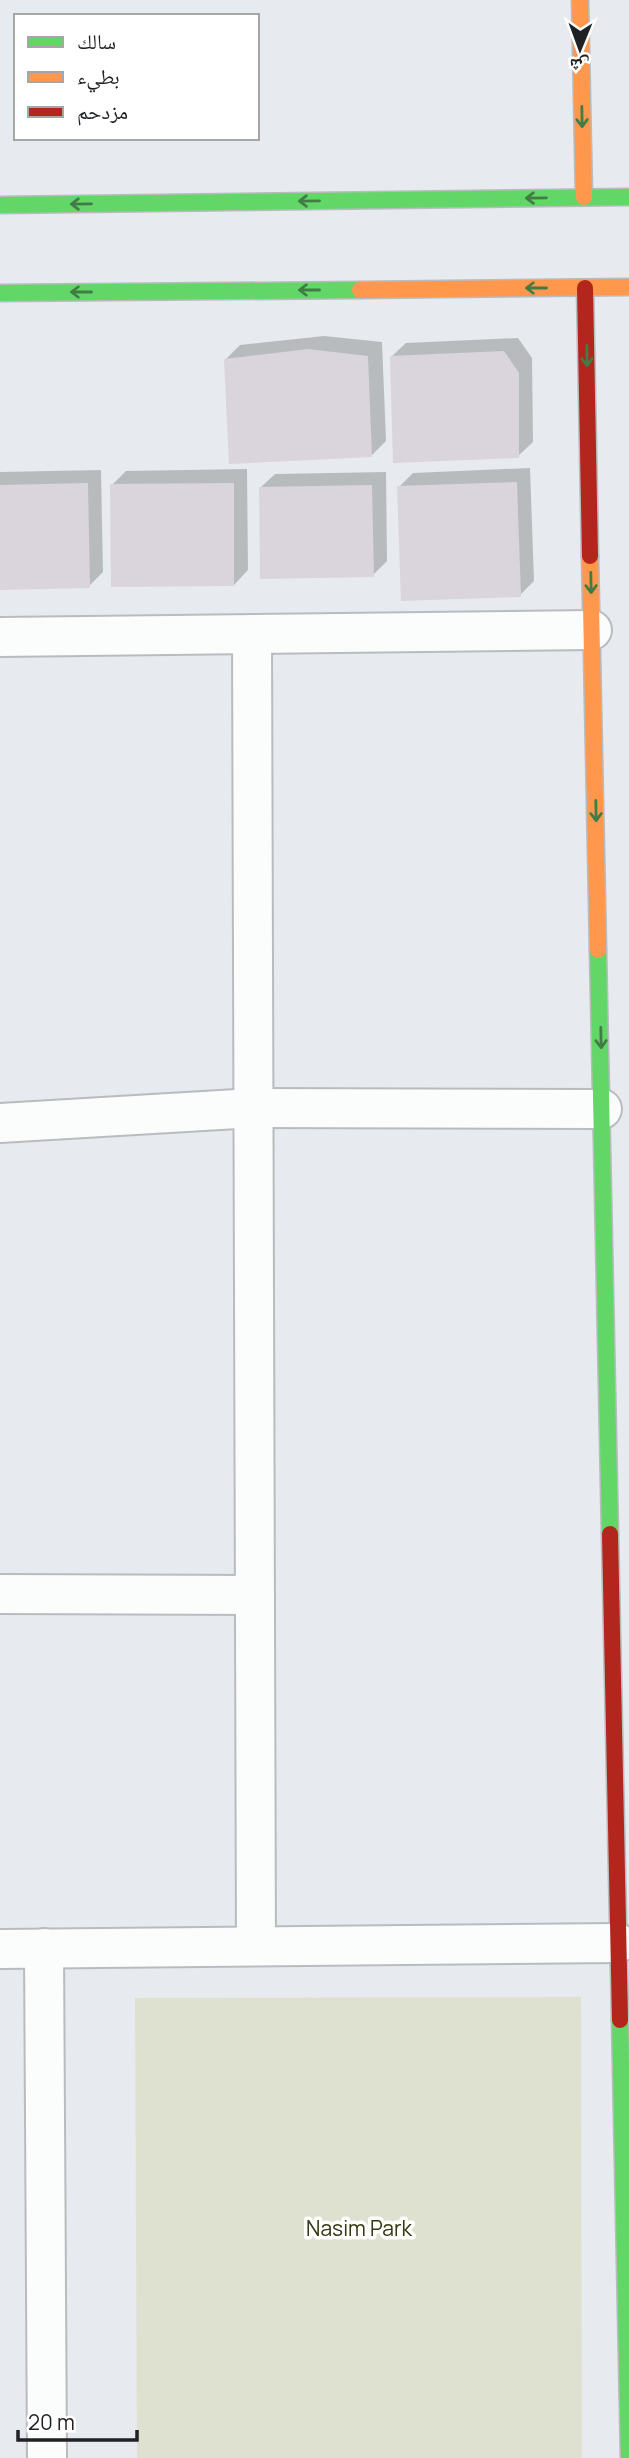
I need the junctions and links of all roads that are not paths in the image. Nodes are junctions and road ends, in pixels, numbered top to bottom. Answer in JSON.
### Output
{"nodes":[{"id":1,"x":580,"y":0,"type":"edge"},
{"id":2,"x":584,"y":197,"type":"junction"},
{"id":3,"x":629,"y":197,"type":"edge"},
{"id":4,"x":0,"y":205,"type":"edge"},
{"id":5,"x":629,"y":287,"type":"edge"},
{"id":6,"x":585,"y":288,"type":"junction"},
{"id":7,"x":0,"y":293,"type":"edge"},
{"id":8,"x":592,"y":630,"type":"junction"},
{"id":9,"x":252,"y":634,"type":"junction"},
{"id":10,"x":0,"y":637,"type":"edge"},
{"id":11,"x":254,"y":1108,"type":"junction"},
{"id":12,"x":602,"y":1109,"type":"junction"},
{"id":13,"x":0,"y":1123,"type":"edge"},
{"id":14,"x":0,"y":1594,"type":"edge"},
{"id":15,"x":255,"y":1595,"type":"junction"},
{"id":16,"x":618,"y":1943,"type":"junction"},
{"id":17,"x":256,"y":1946,"type":"junction"},
{"id":18,"x":44,"y":1948,"type":"junction"},
{"id":19,"x":0,"y":1949,"type":"edge"},
{"id":20,"x":47,"y":2458,"type":"edge"},
{"id":21,"x":629,"y":2458,"type":"edge"}],
"edges":[{"from":1,"to":2,"type":"street","one_way":true},
{"from":2,"to":3,"type":"street"},
{"from":2,"to":4,"type":"street","one_way":true},
{"from":5,"to":6,"type":"street"},
{"from":6,"to":7,"type":"street","one_way":true},
{"from":6,"to":8,"type":"street","one_way":true},
{"from":8,"to":9,"type":"street"},
{"from":8,"to":12,"type":"street","one_way":true},
{"from":9,"to":10,"type":"street"},
{"from":9,"to":11,"type":"street"},
{"from":11,"to":12,"type":"street"},
{"from":11,"to":13,"type":"street"},
{"from":11,"to":15,"type":"street"},
{"from":12,"to":16,"type":"street"},
{"from":14,"to":15,"type":"street"},
{"from":15,"to":17,"type":"street"},
{"from":16,"to":17,"type":"street"},
{"from":16,"to":21,"type":"street"},
{"from":17,"to":18,"type":"street"},
{"from":18,"to":19,"type":"street"},
{"from":18,"to":20,"type":"street"}]}
